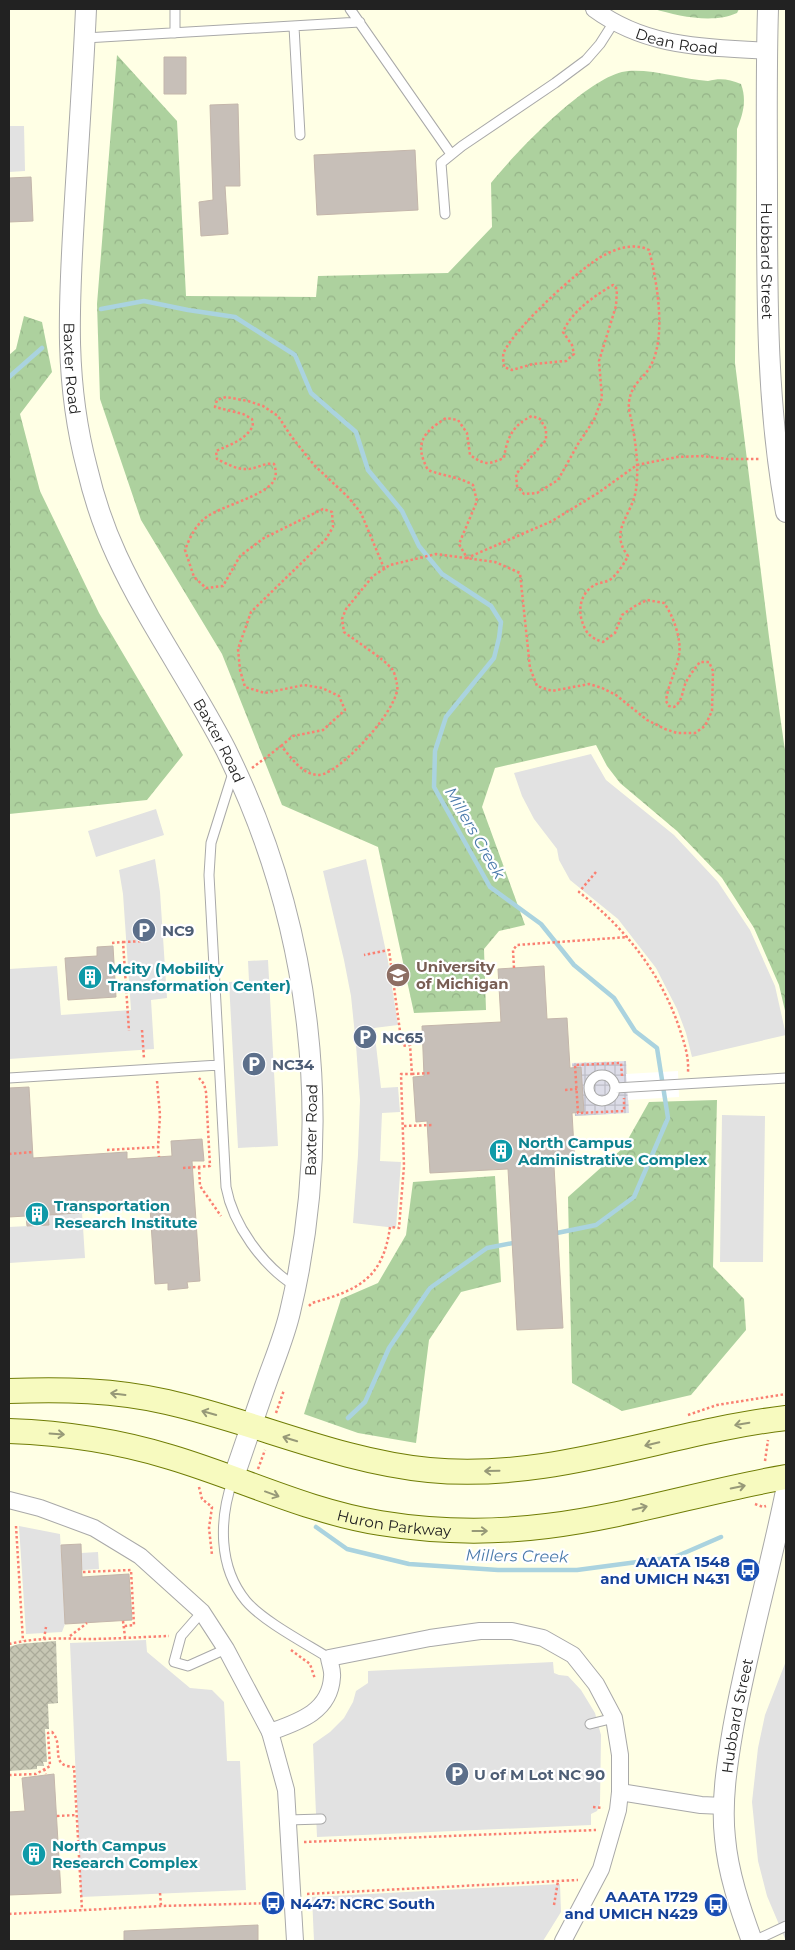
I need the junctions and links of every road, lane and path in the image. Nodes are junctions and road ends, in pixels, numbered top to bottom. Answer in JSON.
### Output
{"nodes":[{"id":1,"x":86,"y":9,"type":"edge"},
{"id":2,"x":175,"y":9,"type":"edge"},
{"id":3,"x":350,"y":9,"type":"edge"},
{"id":4,"x":594,"y":9,"type":"edge"},
{"id":5,"x":768,"y":9,"type":"edge"},
{"id":6,"x":360,"y":22,"type":"junction"},
{"id":7,"x":614,"y":22,"type":"junction"},
{"id":8,"x":294,"y":27,"type":"junction"},
{"id":9,"x":175,"y":33,"type":"junction"},
{"id":10,"x":85,"y":38,"type":"junction"},
{"id":11,"x":767,"y":51,"type":"junction"},
{"id":12,"x":300,"y":135,"type":"dead end"},
{"id":13,"x":452,"y":154,"type":"junction"},
{"id":14,"x":445,"y":214,"type":"dead end"},
{"id":15,"x":778,"y":459,"type":"junction"},
{"id":16,"x":637,"y":465,"type":"junction"},
{"id":17,"x":786,"y":512,"type":"edge"},
{"id":18,"x":467,"y":558,"type":"junction"},
{"id":19,"x":384,"y":568,"type":"junction"},
{"id":20,"x":281,"y":746,"type":"junction"},
{"id":21,"x":236,"y":773,"type":"junction"},
{"id":22,"x":596,"y":872,"type":"dead end"},
{"id":23,"x":628,"y":937,"type":"junction"},
{"id":24,"x":144,"y":941,"type":"dead end"},
{"id":25,"x":123,"y":942,"type":"junction"},
{"id":26,"x":112,"y":943,"type":"dead end"},
{"id":27,"x":364,"y":955,"type":"dead end"},
{"id":28,"x":514,"y":968,"type":"dead end"},
{"id":29,"x":142,"y":1030,"type":"dead end"},
{"id":30,"x":129,"y":1031,"type":"dead end"},
{"id":31,"x":219,"y":1065,"type":"junction"},
{"id":32,"x":144,"y":1069,"type":"junction"},
{"id":33,"x":430,"y":1073,"type":"dead end"},
{"id":34,"x":412,"y":1074,"type":"junction"},
{"id":35,"x":688,"y":1074,"type":"dead end"},
{"id":36,"x":195,"y":1076,"type":"dead end"},
{"id":37,"x":157,"y":1077,"type":"dead end"},
{"id":38,"x":9,"y":1078,"type":"edge"},
{"id":39,"x":626,"y":1078,"type":"dead end"},
{"id":40,"x":786,"y":1078,"type":"edge"},
{"id":41,"x":615,"y":1088,"type":"dead end"},
{"id":42,"x":577,"y":1089,"type":"junction"},
{"id":43,"x":565,"y":1090,"type":"dead end"},
{"id":44,"x":628,"y":1097,"type":"dead end"},
{"id":45,"x":433,"y":1124,"type":"dead end"},
{"id":46,"x":404,"y":1126,"type":"junction"},
{"id":47,"x":158,"y":1147,"type":"junction"},
{"id":48,"x":107,"y":1150,"type":"dead end"},
{"id":49,"x":33,"y":1152,"type":"dead end"},
{"id":50,"x":9,"y":1154,"type":"edge"},
{"id":51,"x":158,"y":1157,"type":"dead end"},
{"id":52,"x":183,"y":1168,"type":"dead end"},
{"id":53,"x":296,"y":1286,"type":"junction"},
{"id":54,"x":308,"y":1307,"type":"dead end"},
{"id":55,"x":284,"y":1388,"type":"dead end"},
{"id":56,"x":9,"y":1391,"type":"edge"},
{"id":57,"x":786,"y":1394,"type":"edge"},
{"id":58,"x":276,"y":1414,"type":"dead end"},
{"id":59,"x":683,"y":1416,"type":"dead end"},
{"id":60,"x":786,"y":1418,"type":"edge"},
{"id":61,"x":252,"y":1426,"type":"junction"},
{"id":62,"x":9,"y":1432,"type":"edge"},
{"id":63,"x":768,"y":1439,"type":"dead end"},
{"id":64,"x":266,"y":1446,"type":"dead end"},
{"id":65,"x":765,"y":1464,"type":"dead end"},
{"id":66,"x":256,"y":1475,"type":"dead end"},
{"id":67,"x":786,"y":1477,"type":"edge"},
{"id":68,"x":233,"y":1479,"type":"junction"},
{"id":69,"x":786,"y":1491,"type":"edge"},
{"id":70,"x":9,"y":1500,"type":"edge"},
{"id":71,"x":754,"y":1504,"type":"dead end"},
{"id":72,"x":763,"y":1507,"type":"dead end"},
{"id":73,"x":16,"y":1526,"type":"dead end"},
{"id":74,"x":83,"y":1572,"type":"dead end"},
{"id":75,"x":202,"y":1612,"type":"junction"},
{"id":76,"x":123,"y":1621,"type":"dead end"},
{"id":77,"x":87,"y":1623,"type":"dead end"},
{"id":78,"x":124,"y":1626,"type":"junction"},
{"id":79,"x":46,"y":1627,"type":"dead end"},
{"id":80,"x":181,"y":1636,"type":"junction"},
{"id":81,"x":69,"y":1637,"type":"junction"},
{"id":82,"x":125,"y":1637,"type":"junction"},
{"id":83,"x":44,"y":1639,"type":"junction"},
{"id":84,"x":23,"y":1641,"type":"junction"},
{"id":85,"x":9,"y":1644,"type":"edge"},
{"id":86,"x":226,"y":1649,"type":"junction"},
{"id":87,"x":329,"y":1658,"type":"junction"},
{"id":88,"x":614,"y":1718,"type":"junction"},
{"id":89,"x":590,"y":1724,"type":"dead end"},
{"id":90,"x":270,"y":1732,"type":"junction"},
{"id":91,"x":44,"y":1769,"type":"junction"},
{"id":92,"x":46,"y":1774,"type":"dead end"},
{"id":93,"x":9,"y":1775,"type":"edge"},
{"id":94,"x":620,"y":1792,"type":"junction"},
{"id":95,"x":724,"y":1806,"type":"junction"},
{"id":96,"x":593,"y":1807,"type":"dead end"},
{"id":97,"x":605,"y":1809,"type":"dead end"},
{"id":98,"x":77,"y":1815,"type":"junction"},
{"id":99,"x":57,"y":1816,"type":"dead end"},
{"id":100,"x":322,"y":1819,"type":"dead end"},
{"id":101,"x":288,"y":1820,"type":"junction"},
{"id":102,"x":602,"y":1830,"type":"dead end"},
{"id":103,"x":304,"y":1842,"type":"dead end"},
{"id":104,"x":583,"y":1880,"type":"dead end"},
{"id":105,"x":558,"y":1881,"type":"junction"},
{"id":106,"x":160,"y":1894,"type":"dead end"},
{"id":107,"x":307,"y":1903,"type":"dead end"},
{"id":108,"x":273,"y":1904,"type":"dead end"},
{"id":109,"x":554,"y":1905,"type":"dead end"},
{"id":110,"x":161,"y":1906,"type":"junction"},
{"id":111,"x":82,"y":1910,"type":"junction"},
{"id":112,"x":9,"y":1914,"type":"edge"},
{"id":113,"x":786,"y":1926,"type":"edge"},
{"id":114,"x":295,"y":1941,"type":"edge"},
{"id":115,"x":563,"y":1941,"type":"edge"},
{"id":116,"x":753,"y":1941,"type":"edge"}],
"edges":[{"from":1,"to":10,"type":"street","name":"Baxter Road"},
{"from":2,"to":9,"type":"lane"},
{"from":3,"to":6,"type":"lane"},
{"from":4,"to":7,"type":"street","name":"Dean Road"},
{"from":5,"to":11,"type":"street","name":"Hubbard Street"},
{"from":6,"to":8,"type":"lane"},
{"from":6,"to":13,"type":"lane"},
{"from":7,"to":11,"type":"street","name":"Dean Road"},
{"from":7,"to":13,"type":"lane"},
{"from":8,"to":9,"type":"lane"},
{"from":8,"to":12,"type":"lane"},
{"from":9,"to":10,"type":"lane"},
{"from":10,"to":21,"type":"street","name":"Baxter Road"},
{"from":11,"to":15,"type":"street","name":"Hubbard Street"},
{"from":13,"to":14,"type":"lane"},
{"from":15,"to":16,"type":"path"},
{"from":15,"to":17,"type":"street","name":"Hubbard Street"},
{"from":16,"to":18,"type":"path"},
{"from":16,"to":18,"type":"path"},
{"from":16,"to":18,"type":"path"},
{"from":18,"to":19,"type":"path"},
{"from":19,"to":20,"type":"path"},
{"from":19,"to":20,"type":"path"},
{"from":20,"to":21,"type":"path"},
{"from":21,"to":31,"type":"lane"},
{"from":21,"to":53,"type":"street","name":"Baxter Road"},
{"from":22,"to":23,"type":"path"},
{"from":23,"to":28,"type":"path"},
{"from":23,"to":35,"type":"path"},
{"from":24,"to":25,"type":"path"},
{"from":25,"to":26,"type":"path"},
{"from":25,"to":30,"type":"path"},
{"from":27,"to":34,"type":"path"},
{"from":29,"to":32,"type":"path"},
{"from":31,"to":32,"type":"lane"},
{"from":31,"to":53,"type":"lane"},
{"from":32,"to":38,"type":"lane"},
{"from":33,"to":34,"type":"path"},
{"from":34,"to":46,"type":"path"},
{"from":36,"to":52,"type":"path"},
{"from":37,"to":47,"type":"path"},
{"from":39,"to":42,"type":"path"},
{"from":40,"to":41,"type":"lane"},
{"from":42,"to":43,"type":"path"},
{"from":42,"to":44,"type":"path"},
{"from":45,"to":46,"type":"path"},
{"from":46,"to":54,"type":"path"},
{"from":47,"to":48,"type":"path"},
{"from":47,"to":51,"type":"path"},
{"from":49,"to":50,"type":"path"},
{"from":53,"to":61,"type":"street","name":"Baxter Road"},
{"from":55,"to":58,"type":"path"},
{"from":61,"to":56,"type":"main road","one_way":true},
{"from":57,"to":59,"type":"path"},
{"from":60,"to":61,"type":"main road","one_way":true},
{"from":61,"to":68,"type":"street","name":"Baxter Road"},
{"from":62,"to":68,"type":"main road","name":"Huron Parkway","one_way":true},
{"from":63,"to":65,"type":"path"},
{"from":64,"to":66,"type":"path"},
{"from":68,"to":67,"type":"main road","name":"Huron Parkway","one_way":true},
{"from":68,"to":87,"type":"lane"},
{"from":69,"to":95,"type":"street","name":"Hubbard Street"},
{"from":70,"to":75,"type":"street"},
{"from":71,"to":72,"type":"path"},
{"from":73,"to":84,"type":"path"},
{"from":74,"to":78,"type":"path"},
{"from":75,"to":80,"type":"lane"},
{"from":75,"to":86,"type":"street"},
{"from":76,"to":78,"type":"path"},
{"from":77,"to":81,"type":"path"},
{"from":78,"to":82,"type":"path"},
{"from":79,"to":83,"type":"path"},
{"from":80,"to":82,"type":"path"},
{"from":80,"to":86,"type":"lane"},
{"from":81,"to":82,"type":"path"},
{"from":81,"to":83,"type":"path"},
{"from":83,"to":84,"type":"path"},
{"from":84,"to":85,"type":"path"},
{"from":86,"to":90,"type":"street"},
{"from":87,"to":88,"type":"street"},
{"from":87,"to":90,"type":"street"},
{"from":88,"to":89,"type":"lane"},
{"from":88,"to":94,"type":"street"},
{"from":90,"to":101,"type":"street"},
{"from":91,"to":92,"type":"path"},
{"from":91,"to":93,"type":"path"},
{"from":91,"to":98,"type":"path"},
{"from":94,"to":95,"type":"street"},
{"from":94,"to":115,"type":"street"},
{"from":95,"to":116,"type":"street","name":"Hubbard Street"},
{"from":96,"to":97,"type":"path"},
{"from":98,"to":99,"type":"path"},
{"from":98,"to":111,"type":"path"},
{"from":100,"to":101,"type":"lane"},
{"from":101,"to":114,"type":"street"},
{"from":102,"to":103,"type":"path"},
{"from":104,"to":105,"type":"path"},
{"from":105,"to":107,"type":"path"},
{"from":105,"to":109,"type":"path"},
{"from":106,"to":110,"type":"path"},
{"from":108,"to":110,"type":"path"},
{"from":110,"to":111,"type":"path"},
{"from":111,"to":112,"type":"path"},
{"from":113,"to":116,"type":"lane"}]}
